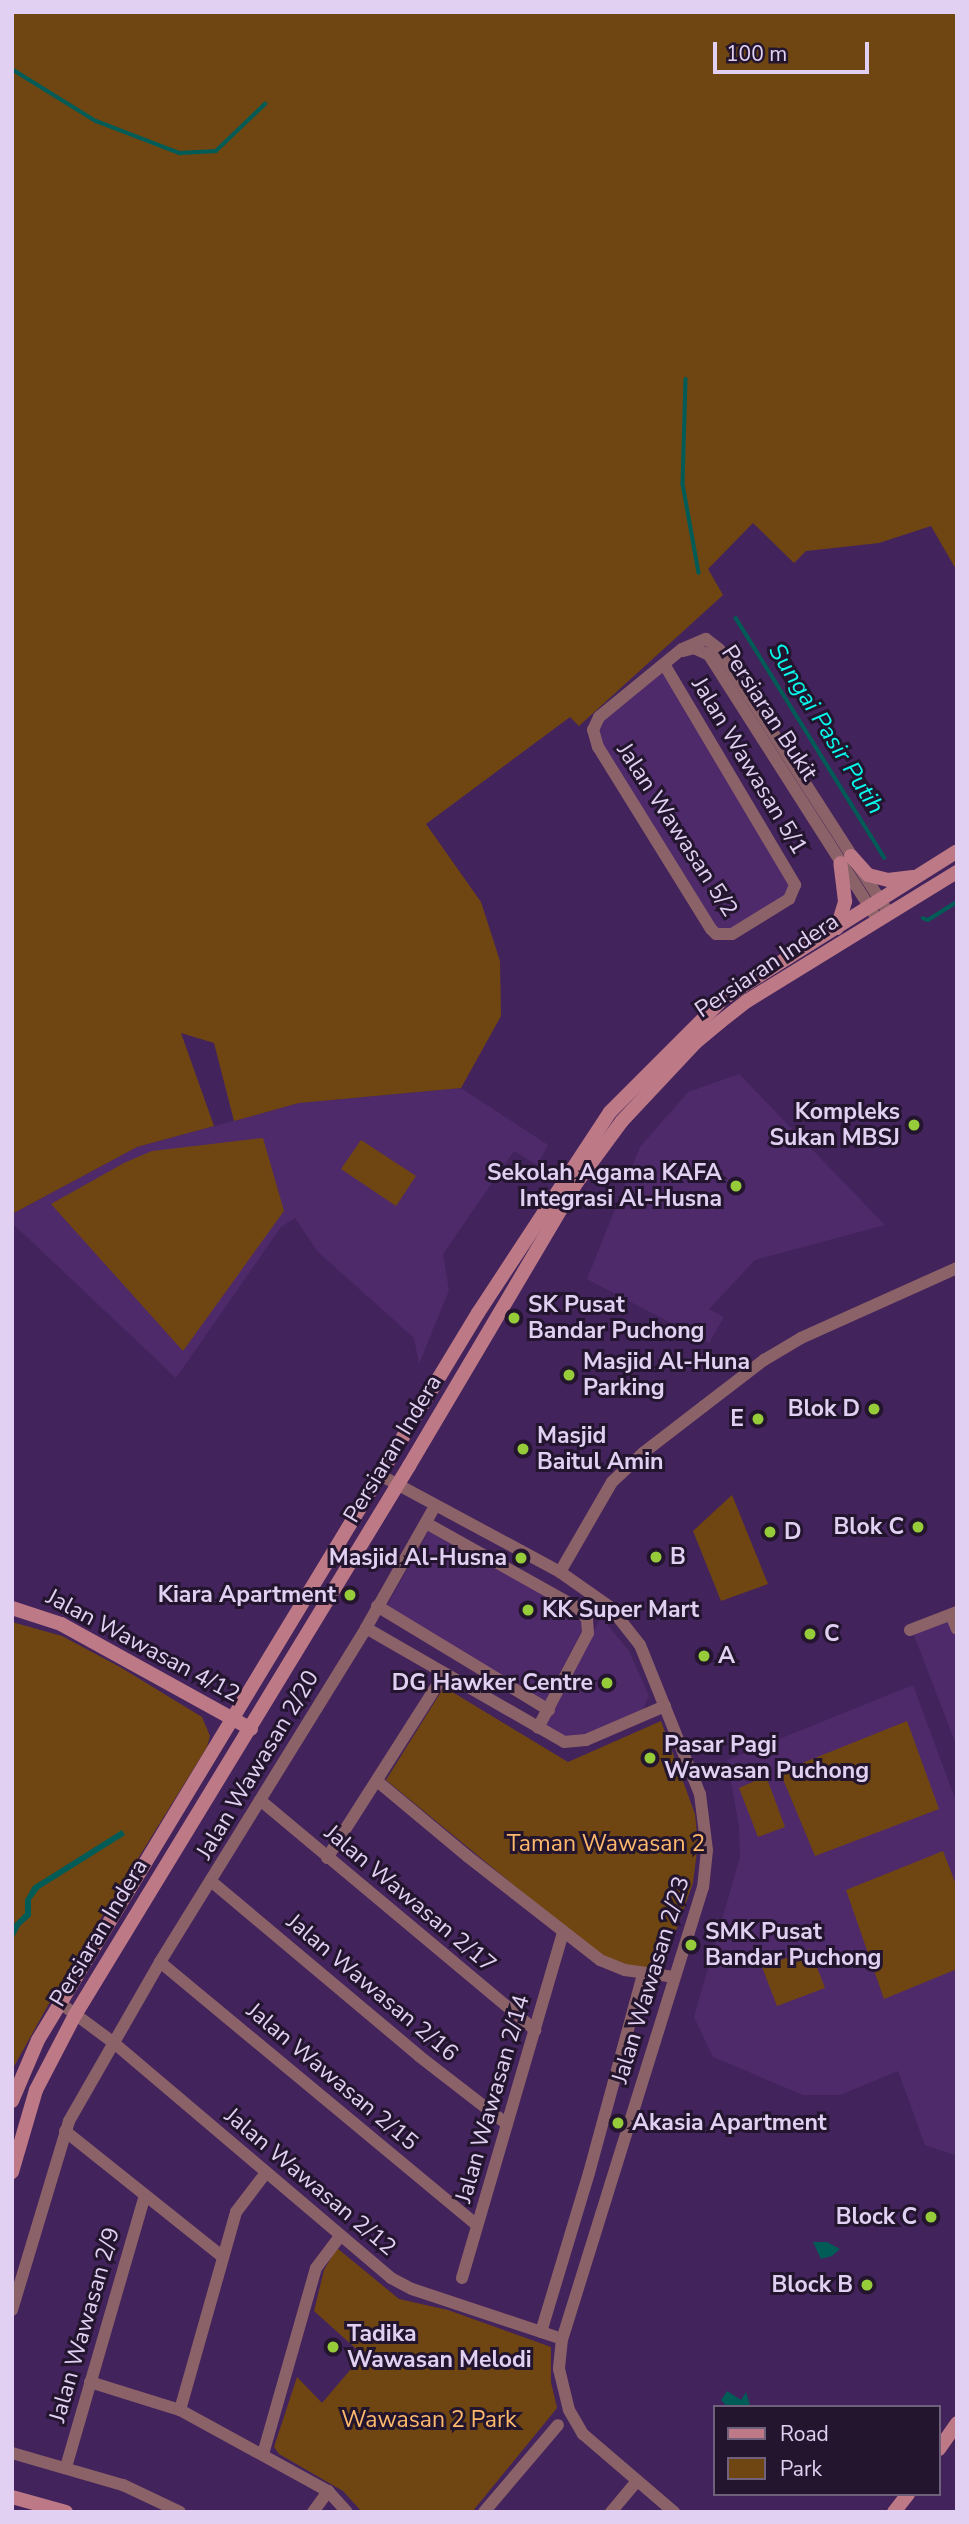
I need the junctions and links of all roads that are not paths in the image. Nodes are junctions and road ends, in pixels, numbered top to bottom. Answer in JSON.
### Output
{"nodes":[{"id":1,"x":675,"y":655,"type":"joint"},
{"id":2,"x":664,"y":664,"type":"junction"},
{"id":3,"x":957,"y":851,"type":"edge"},
{"id":4,"x":845,"y":859,"type":"junction"},
{"id":5,"x":957,"y":872,"type":"edge"},
{"id":6,"x":916,"y":877,"type":"junction"},
{"id":7,"x":879,"y":911,"type":"junction"},
{"id":8,"x":763,"y":917,"type":"joint"},
{"id":9,"x":837,"y":928,"type":"junction"},
{"id":10,"x":957,"y":1268,"type":"edge"},
{"id":11,"x":380,"y":1475,"type":"junction"},
{"id":12,"x":398,"y":1485,"type":"junction"},
{"id":13,"x":435,"y":1506,"type":"junction"},
{"id":14,"x":426,"y":1523,"type":"junction"},
{"id":15,"x":560,"y":1572,"type":"junction"},
{"id":16,"x":377,"y":1606,"type":"junction"},
{"id":17,"x":12,"y":1608,"type":"edge"},
{"id":18,"x":954,"y":1614,"type":"edge"},
{"id":19,"x":366,"y":1628,"type":"junction"},
{"id":20,"x":957,"y":1629,"type":"edge"},
{"id":21,"x":910,"y":1630,"type":"dead end"},
{"id":22,"x":445,"y":1674,"type":"junction"},
{"id":23,"x":243,"y":1701,"type":"junction"},
{"id":24,"x":208,"y":1705,"type":"junction"},
{"id":25,"x":665,"y":1706,"type":"junction"},
{"id":26,"x":549,"y":1710,"type":"junction"},
{"id":27,"x":233,"y":1718,"type":"junction"},
{"id":28,"x":538,"y":1728,"type":"junction"},
{"id":29,"x":251,"y":1729,"type":"junction"},
{"id":30,"x":218,"y":1742,"type":"junction"},
{"id":31,"x":377,"y":1781,"type":"junction"},
{"id":32,"x":260,"y":1800,"type":"junction"},
{"id":33,"x":327,"y":1858,"type":"junction"},
{"id":34,"x":212,"y":1882,"type":"junction"},
{"id":35,"x":564,"y":1932,"type":"junction"},
{"id":36,"x":160,"y":1962,"type":"junction"},
{"id":37,"x":643,"y":1974,"type":"junction"},
{"id":38,"x":674,"y":1977,"type":"junction"},
{"id":39,"x":60,"y":2003,"type":"junction"},
{"id":40,"x":75,"y":2015,"type":"junction"},
{"id":41,"x":535,"y":2030,"type":"junction"},
{"id":42,"x":114,"y":2043,"type":"junction"},
{"id":43,"x":12,"y":2101,"type":"edge"},
{"id":44,"x":507,"y":2124,"type":"junction"},
{"id":45,"x":65,"y":2131,"type":"junction"},
{"id":46,"x":12,"y":2172,"type":"edge"},
{"id":47,"x":265,"y":2174,"type":"junction"},
{"id":48,"x":145,"y":2194,"type":"junction"},
{"id":49,"x":477,"y":2225,"type":"junction"},
{"id":50,"x":340,"y":2236,"type":"junction"},
{"id":51,"x":223,"y":2257,"type":"junction"},
{"id":52,"x":462,"y":2278,"type":"dead end"},
{"id":53,"x":12,"y":2310,"type":"edge"},
{"id":54,"x":541,"y":2332,"type":"junction"},
{"id":55,"x":562,"y":2339,"type":"junction"},
{"id":56,"x":90,"y":2382,"type":"junction"},
{"id":57,"x":180,"y":2410,"type":"junction"},
{"id":58,"x":957,"y":2423,"type":"edge"},
{"id":59,"x":558,"y":2425,"type":"dead end"},
{"id":60,"x":941,"y":2446,"type":"edge"},
{"id":61,"x":12,"y":2453,"type":"edge"},
{"id":62,"x":263,"y":2454,"type":"junction"},
{"id":63,"x":66,"y":2467,"type":"junction"},
{"id":64,"x":637,"y":2481,"type":"junction"},
{"id":65,"x":328,"y":2491,"type":"junction"},
{"id":66,"x":906,"y":2496,"type":"edge"},
{"id":67,"x":12,"y":2497,"type":"edge"},
{"id":68,"x":66,"y":2512,"type":"edge"},
{"id":69,"x":180,"y":2512,"type":"edge"},
{"id":70,"x":313,"y":2512,"type":"edge"},
{"id":71,"x":347,"y":2512,"type":"edge"},
{"id":72,"x":484,"y":2512,"type":"edge"},
{"id":73,"x":611,"y":2512,"type":"edge"},
{"id":74,"x":674,"y":2512,"type":"edge"},
{"id":75,"x":894,"y":2512,"type":"edge"}],
"edges":[{"from":1,"to":2,"type":"street","name":"Jalan Wawasan 5/2"},
{"from":1,"to":4,"type":"street","name":"Persiaran Bukit"},
{"from":2,"to":8,"type":"street","name":"Jalan Wawasan 5/1"},
{"from":2,"to":8,"type":"street","name":"Jalan Wawasan 5/2"},
{"from":3,"to":6,"type":"main road","name":"Persiaran Indera"},
{"from":4,"to":6,"type":"main road"},
{"from":4,"to":7,"type":"street","name":"Persiaran Bukit"},
{"from":4,"to":9,"type":"main road"},
{"from":5,"to":7,"type":"main road","name":"Persiaran Indera"},
{"from":6,"to":7,"type":"main road","name":"Persiaran Indera"},
{"from":7,"to":9,"type":"main road","name":"Persiaran Indera"},
{"from":7,"to":12,"type":"main road","name":"Persiaran Indera"},
{"from":9,"to":11,"type":"main road","name":"Persiaran Indera"},
{"from":10,"to":15,"type":"street"},
{"from":11,"to":12,"type":"street","name":"Jalan Wawasan 2/23"},
{"from":11,"to":23,"type":"main road","name":"Persiaran Indera"},
{"from":12,"to":13,"type":"street","name":"Jalan Wawasan 2/23"},
{"from":12,"to":29,"type":"main road","name":"Persiaran Indera"},
{"from":13,"to":14,"type":"street","name":"Jalan Wawasan 2/20"},
{"from":13,"to":15,"type":"street","name":"Jalan Wawasan 2/23"},
{"from":14,"to":16,"type":"street","name":"Jalan Wawasan 2/20"},
{"from":14,"to":26,"type":"street"},
{"from":15,"to":25,"type":"street","name":"Jalan Wawasan 2/23"},
{"from":16,"to":19,"type":"street","name":"Jalan Wawasan 2/20"},
{"from":16,"to":26,"type":"street"},
{"from":17,"to":24,"type":"main road","name":"Jalan Wawasan 4/12"},
{"from":18,"to":20,"type":"street"},
{"from":18,"to":21,"type":"street"},
{"from":19,"to":22,"type":"street"},
{"from":19,"to":32,"type":"street","name":"Jalan Wawasan 2/20"},
{"from":22,"to":28,"type":"street"},
{"from":22,"to":31,"type":"street"},
{"from":23,"to":24,"type":"main road"},
{"from":23,"to":27,"type":"main road","name":"Persiaran Indera"},
{"from":24,"to":27,"type":"main road","name":"Jalan Wawasan 4/12"},
{"from":24,"to":30,"type":"main road"},
{"from":25,"to":28,"type":"street"},
{"from":25,"to":38,"type":"street","name":"Jalan Wawasan 2/23"},
{"from":26,"to":28,"type":"street"},
{"from":27,"to":29,"type":"main road","name":"Jalan Wawasan 4/12"},
{"from":27,"to":30,"type":"main road","name":"Persiaran Indera"},
{"from":29,"to":40,"type":"main road","name":"Persiaran Indera"},
{"from":30,"to":39,"type":"main road","name":"Persiaran Indera"},
{"from":31,"to":33,"type":"street"},
{"from":31,"to":35,"type":"street"},
{"from":32,"to":33,"type":"street","name":"Jalan Wawasan 2/17"},
{"from":32,"to":34,"type":"street","name":"Jalan Wawasan 2/20"},
{"from":33,"to":41,"type":"street","name":"Jalan Wawasan 2/17"},
{"from":34,"to":36,"type":"street","name":"Jalan Wawasan 2/20"},
{"from":34,"to":44,"type":"street","name":"Jalan Wawasan 2/16"},
{"from":35,"to":37,"type":"street"},
{"from":35,"to":41,"type":"street","name":"Jalan Wawasan 2/14"},
{"from":36,"to":42,"type":"street","name":"Jalan Wawasan 2/20"},
{"from":36,"to":49,"type":"street","name":"Jalan Wawasan 2/15"},
{"from":37,"to":38,"type":"street"},
{"from":37,"to":54,"type":"street"},
{"from":38,"to":55,"type":"street","name":"Jalan Wawasan 2/23"},
{"from":39,"to":40,"type":"street","name":"Jalan Wawasan 2/12"},
{"from":39,"to":43,"type":"main road","name":"Persiaran Indera"},
{"from":40,"to":42,"type":"street","name":"Jalan Wawasan 2/12"},
{"from":40,"to":46,"type":"main road","name":"Persiaran Indera"},
{"from":41,"to":44,"type":"street","name":"Jalan Wawasan 2/14"},
{"from":42,"to":45,"type":"street","name":"Jalan Wawasan 2/20"},
{"from":42,"to":47,"type":"street","name":"Jalan Wawasan 2/12"},
{"from":44,"to":49,"type":"street","name":"Jalan Wawasan 2/14"},
{"from":45,"to":48,"type":"street"},
{"from":45,"to":53,"type":"street","name":"Jalan Wawasan 2/20"},
{"from":47,"to":50,"type":"street","name":"Jalan Wawasan 2/12"},
{"from":47,"to":51,"type":"street"},
{"from":48,"to":51,"type":"street"},
{"from":48,"to":56,"type":"street","name":"Jalan Wawasan 2/9"},
{"from":49,"to":52,"type":"street","name":"Jalan Wawasan 2/14"},
{"from":50,"to":54,"type":"street","name":"Jalan Wawasan 2/12"},
{"from":50,"to":62,"type":"street"},
{"from":51,"to":57,"type":"street"},
{"from":54,"to":55,"type":"street","name":"Jalan Wawasan 2/12"},
{"from":55,"to":64,"type":"street","name":"Jalan Wawasan 2/23"},
{"from":56,"to":57,"type":"street"},
{"from":56,"to":63,"type":"street","name":"Jalan Wawasan 2/9"},
{"from":57,"to":62,"type":"street"},
{"from":58,"to":60,"type":"main road"},
{"from":59,"to":72,"type":"street"},
{"from":61,"to":63,"type":"street"},
{"from":62,"to":65,"type":"street"},
{"from":63,"to":69,"type":"street"},
{"from":64,"to":73,"type":"street"},
{"from":64,"to":74,"type":"street","name":"Jalan Wawasan 2/23"},
{"from":65,"to":70,"type":"street"},
{"from":65,"to":71,"type":"street"},
{"from":66,"to":75,"type":"main road"},
{"from":67,"to":68,"type":"main road"}]}
